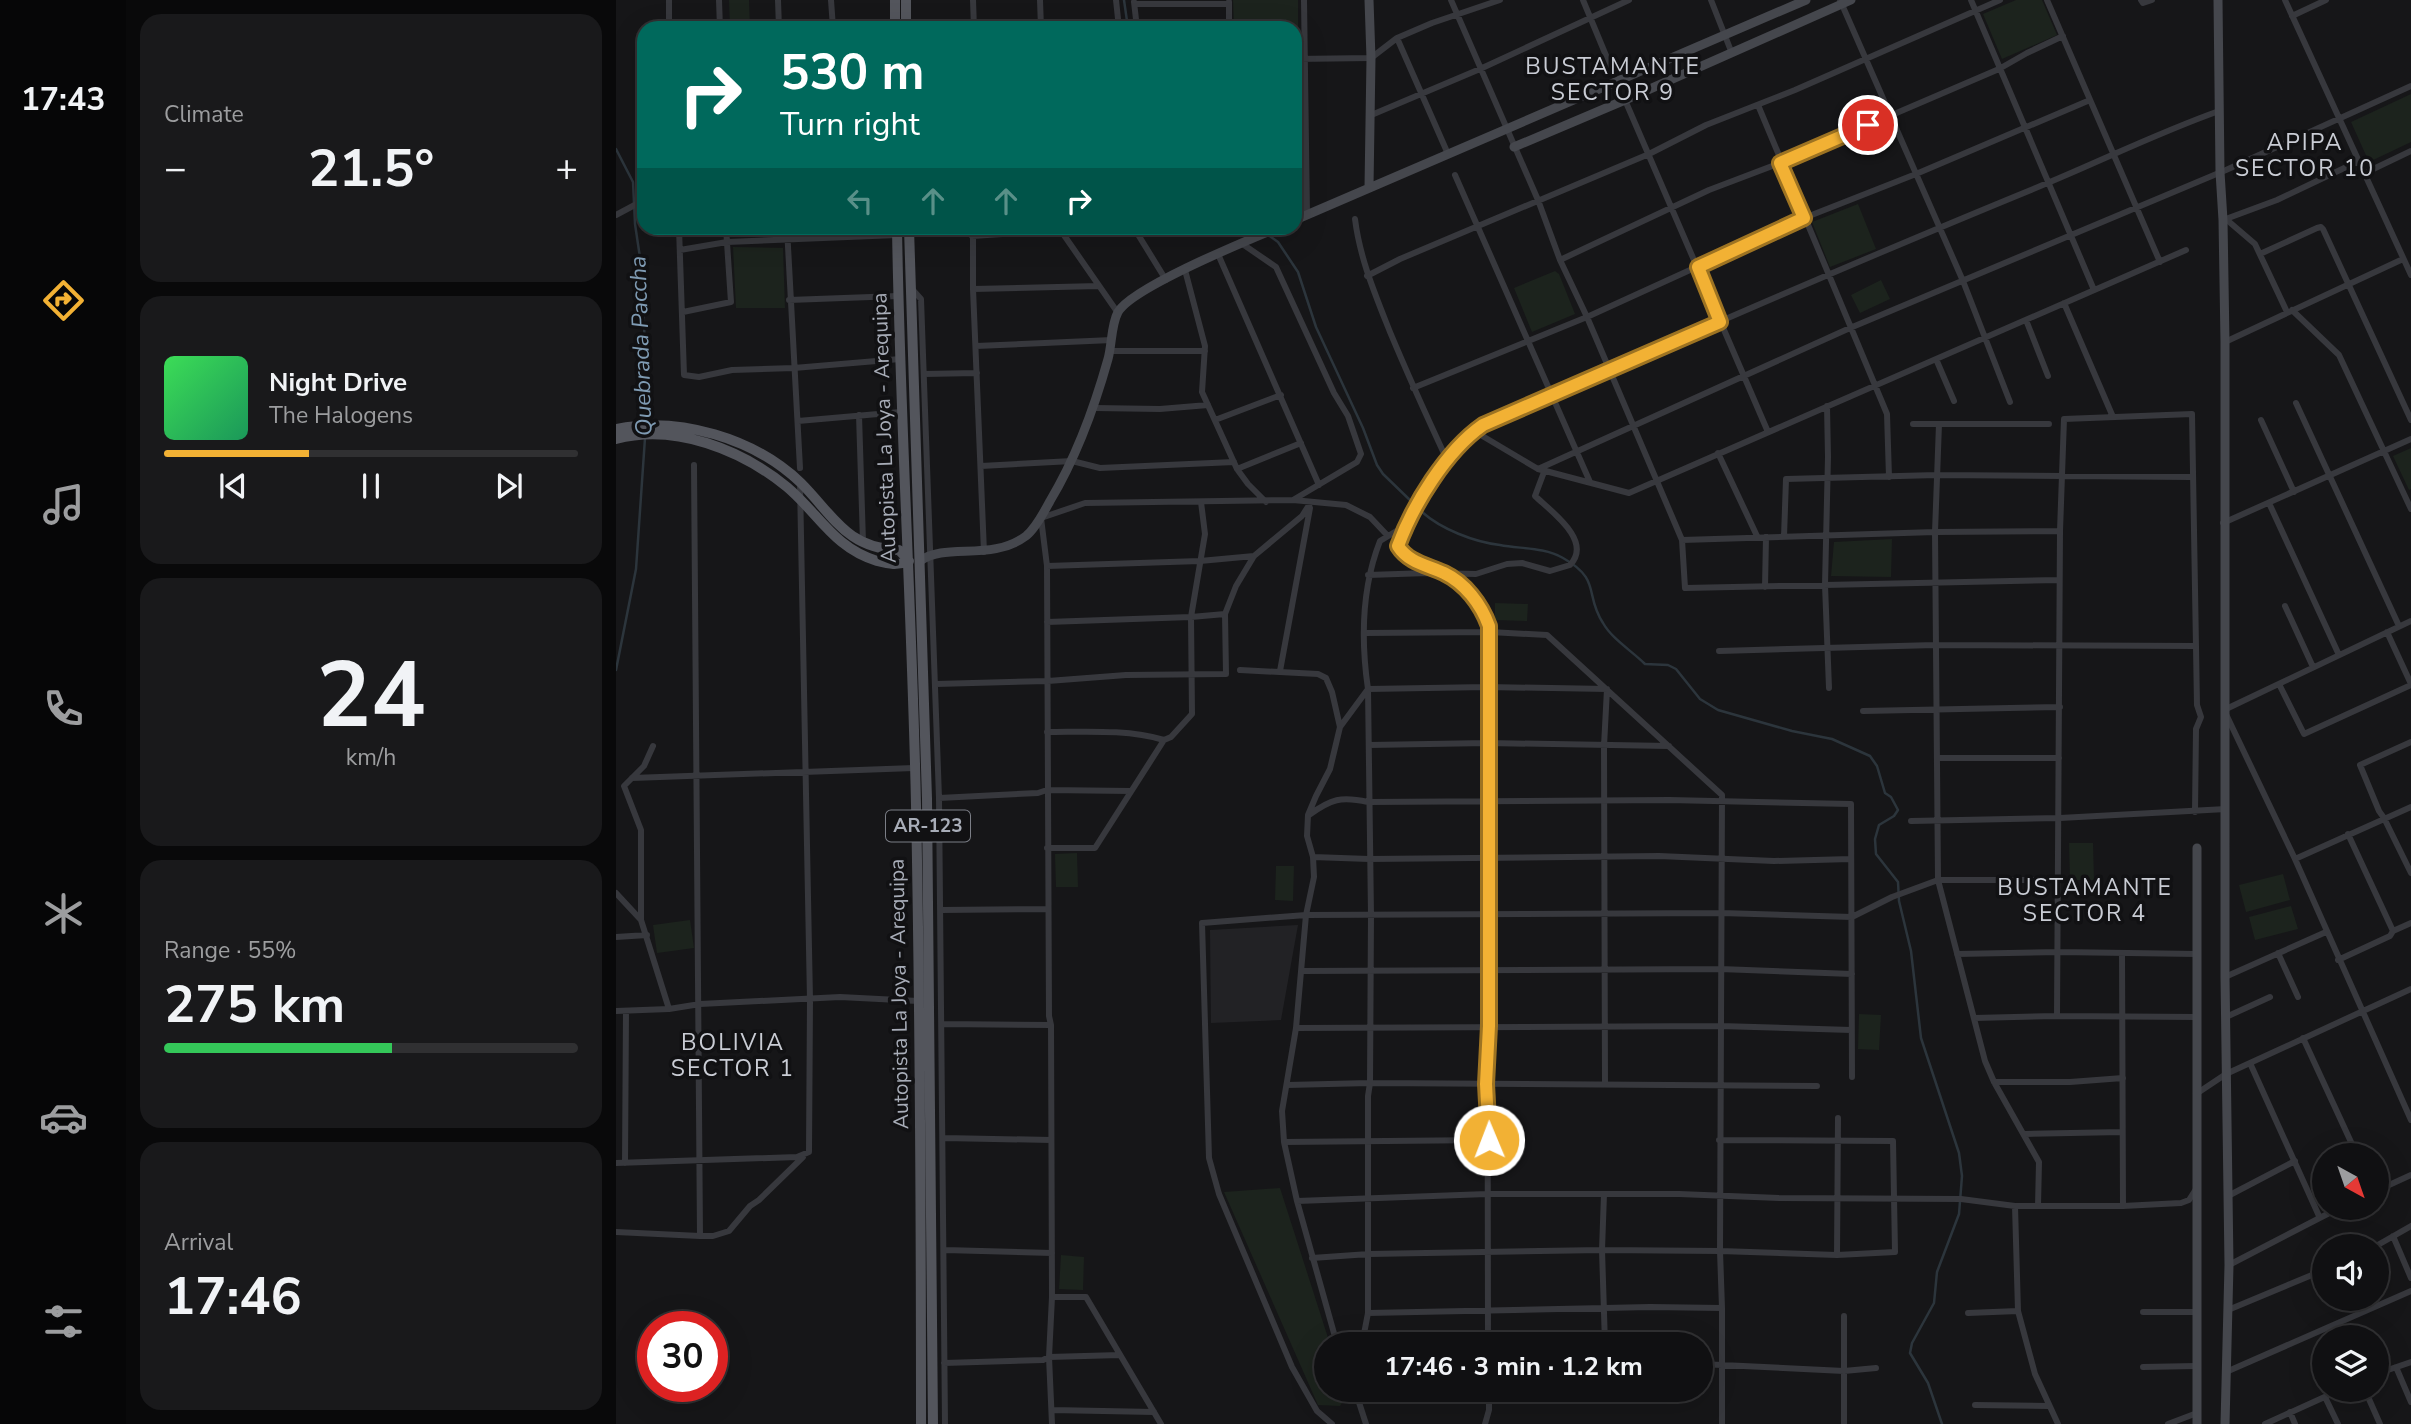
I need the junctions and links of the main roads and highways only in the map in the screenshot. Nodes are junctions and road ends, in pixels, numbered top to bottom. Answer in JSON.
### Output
{"nodes":[{"id":1,"x":895,"y":0,"type":"edge"},
{"id":2,"x":906,"y":0,"type":"edge"},
{"id":3,"x":895,"y":21,"type":"edge"},
{"id":4,"x":906,"y":21,"type":"edge"},
{"id":5,"x":897,"y":235,"type":"edge"},
{"id":6,"x":909,"y":235,"type":"edge"},
{"id":7,"x":616,"y":429,"type":"edge"},
{"id":8,"x":616,"y":439,"type":"edge"},
{"id":9,"x":726,"y":444,"type":"junction"},
{"id":10,"x":919,"y":562,"type":"junction"},
{"id":11,"x":921,"y":1424,"type":"edge"},
{"id":12,"x":933,"y":1424,"type":"edge"}],
"edges":[{"from":1,"to":3,"type":"main road"},
{"from":2,"to":4,"type":"main road"},
{"from":5,"to":10,"type":"main road","name":"Autopista La Joya - Arequipa","number":"AR-123"},
{"from":6,"to":10,"type":"main road","name":"Autopista La Joya - Arequipa","number":"AR-123"},
{"from":7,"to":9,"type":"main road"},
{"from":8,"to":9,"type":"main road"},
{"from":9,"to":10,"type":"main road"},
{"from":9,"to":10,"type":"main road"},
{"from":10,"to":11,"type":"main road","name":"Autopista La Joya - Arequipa","number":"AR-123"},
{"from":10,"to":12,"type":"main road","name":"Autopista La Joya - Arequipa","number":"AR-123"}]}
